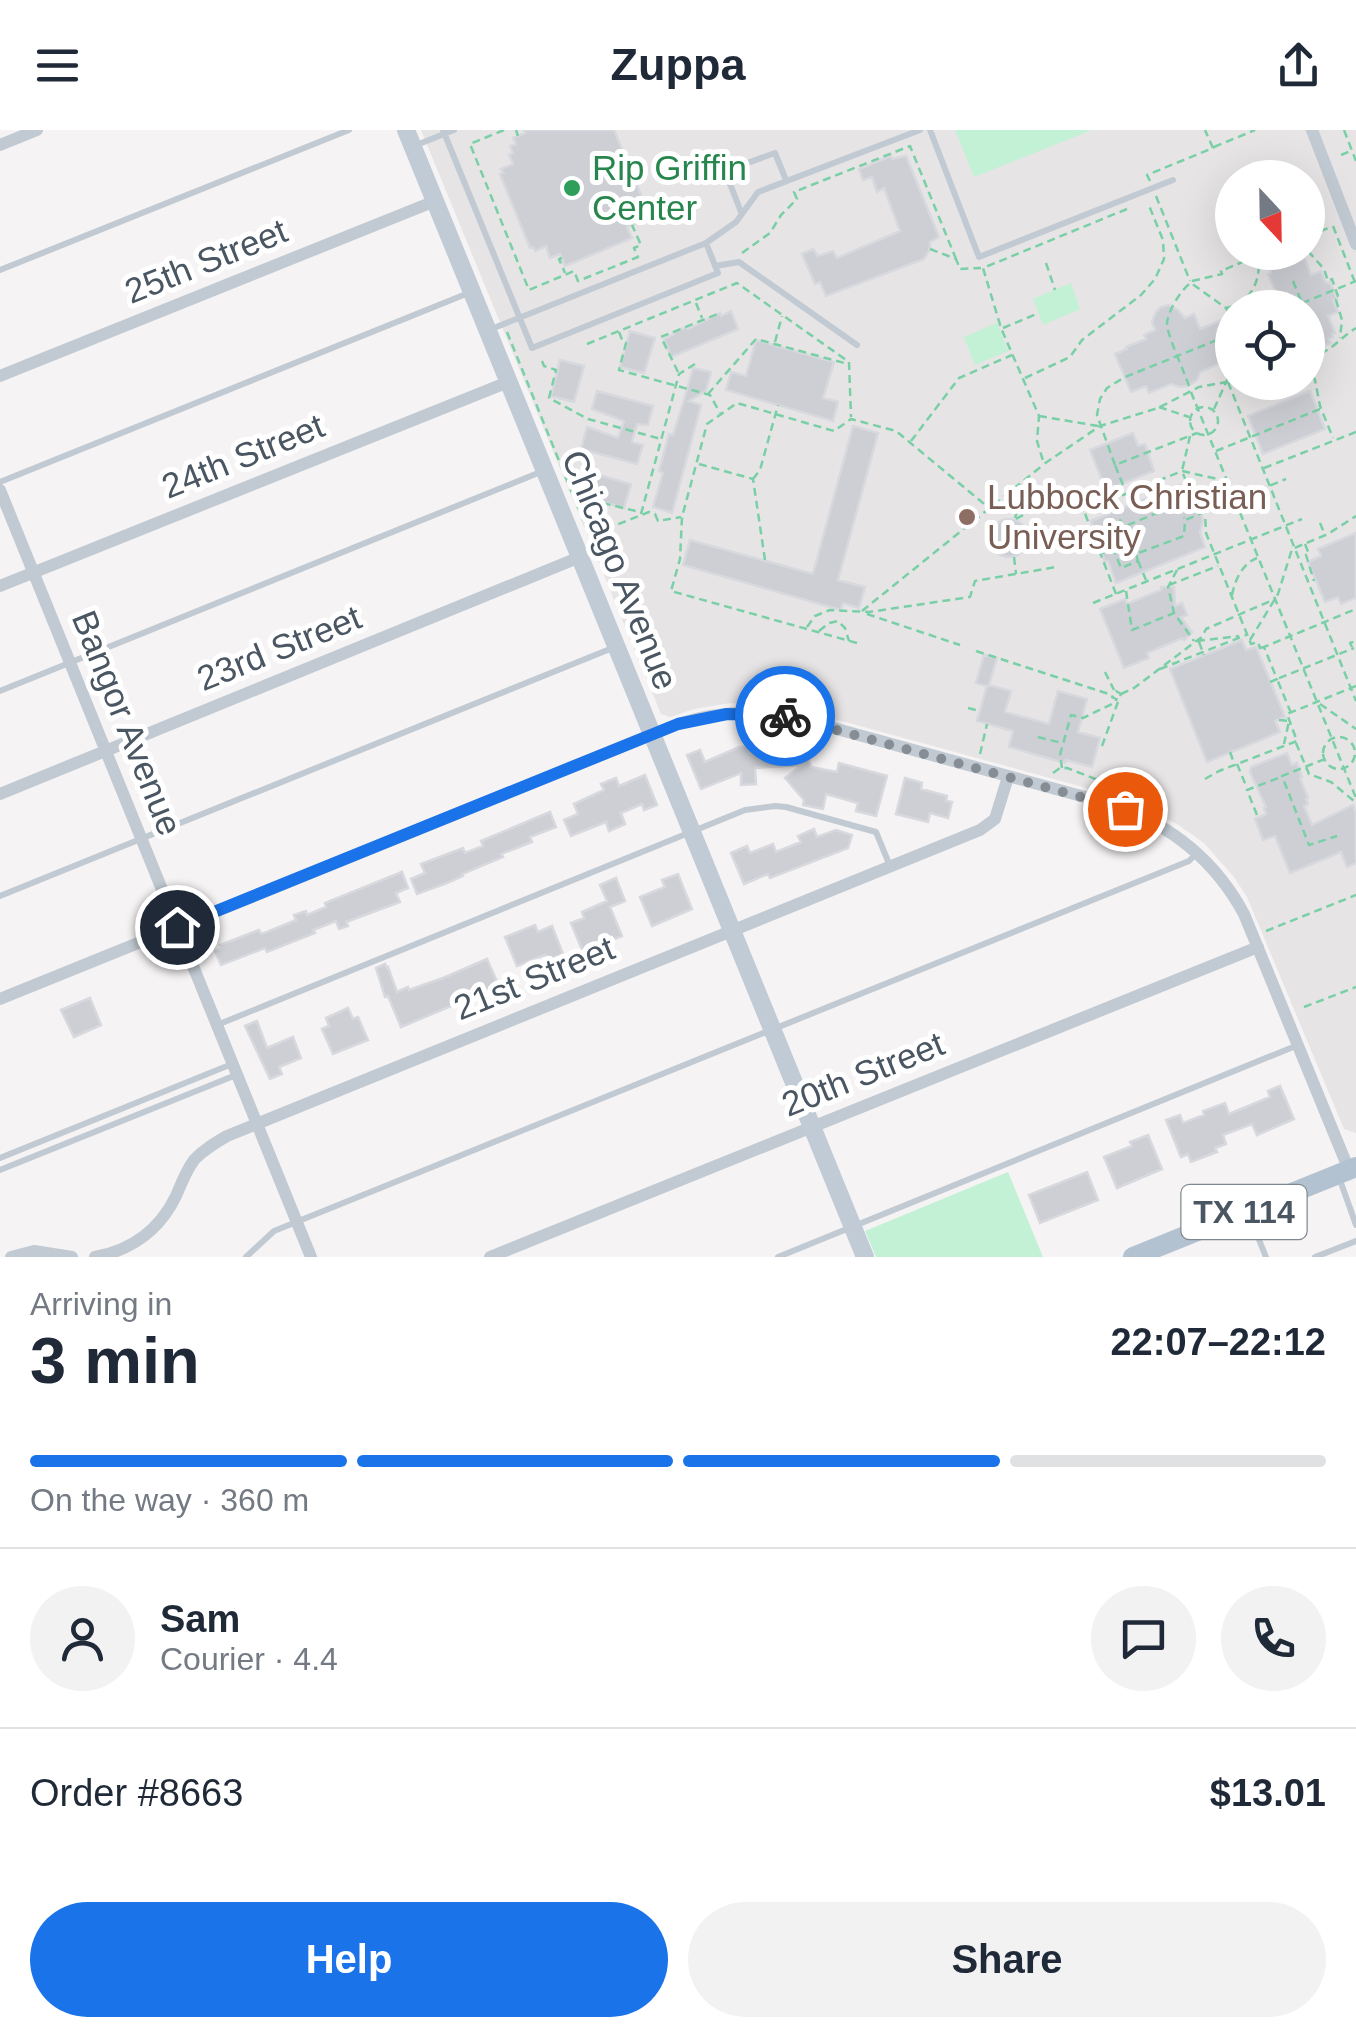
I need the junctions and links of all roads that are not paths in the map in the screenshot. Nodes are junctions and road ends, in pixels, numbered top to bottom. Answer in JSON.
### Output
{"nodes":[{"id":1,"x":36,"y":130,"type":"edge"},
{"id":2,"x":349,"y":130,"type":"edge"},
{"id":3,"x":454,"y":130,"type":"edge"},
{"id":4,"x":920,"y":130,"type":"edge"},
{"id":5,"x":930,"y":130,"type":"edge"},
{"id":6,"x":1312,"y":130,"type":"edge"},
{"id":7,"x":444,"y":132,"type":"edge"},
{"id":8,"x":409,"y":138,"type":"edge"},
{"id":9,"x":0,"y":145,"type":"edge"},
{"id":10,"x":1173,"y":180,"type":"dead end"},
{"id":11,"x":786,"y":181,"type":"junction"},
{"id":12,"x":435,"y":201,"type":"junction"},
{"id":13,"x":742,"y":214,"type":"junction"},
{"id":14,"x":706,"y":243,"type":"junction"},
{"id":15,"x":1356,"y":244,"type":"edge"},
{"id":16,"x":716,"y":266,"type":"junction"},
{"id":17,"x":0,"y":270,"type":"edge"},
{"id":18,"x":472,"y":292,"type":"junction"},
{"id":19,"x":520,"y":318,"type":"junction"},
{"id":20,"x":487,"y":331,"type":"junction"},
{"id":21,"x":857,"y":346,"type":"dead end"},
{"id":22,"x":0,"y":376,"type":"edge"},
{"id":23,"x":508,"y":382,"type":"junction"},
{"id":24,"x":544,"y":470,"type":"junction"},
{"id":25,"x":0,"y":482,"type":"edge"},
{"id":26,"x":0,"y":490,"type":"edge"},
{"id":27,"x":580,"y":557,"type":"junction"},
{"id":28,"x":34,"y":572,"type":"junction"},
{"id":29,"x":0,"y":586,"type":"edge"},
{"id":30,"x":616,"y":646,"type":"junction"},
{"id":31,"x":70,"y":662,"type":"junction"},
{"id":32,"x":0,"y":690,"type":"edge"},
{"id":33,"x":652,"y":734,"type":"junction"},
{"id":34,"x":106,"y":751,"type":"junction"},
{"id":35,"x":1008,"y":776,"type":"junction"},
{"id":36,"x":0,"y":794,"type":"edge"},
{"id":37,"x":693,"y":831,"type":"junction"},
{"id":38,"x":142,"y":839,"type":"junction"},
{"id":39,"x":1198,"y":853,"type":"junction"},
{"id":40,"x":891,"y":867,"type":"junction"},
{"id":41,"x":0,"y":896,"type":"edge"},
{"id":42,"x":177,"y":927,"type":"junction"},
{"id":43,"x":734,"y":930,"type":"junction"},
{"id":44,"x":1258,"y":947,"type":"junction"},
{"id":45,"x":0,"y":999,"type":"edge"},
{"id":46,"x":217,"y":1025,"type":"junction"},
{"id":47,"x":773,"y":1028,"type":"junction"},
{"id":48,"x":1298,"y":1044,"type":"junction"},
{"id":49,"x":235,"y":1069,"type":"junction"},
{"id":50,"x":256,"y":1123,"type":"junction"},
{"id":51,"x":813,"y":1127,"type":"junction"},
{"id":52,"x":0,"y":1158,"type":"edge"},
{"id":53,"x":0,"y":1170,"type":"edge"},
{"id":54,"x":1348,"y":1170,"type":"edge"},
{"id":55,"x":1247,"y":1211,"type":"junction"},
{"id":56,"x":296,"y":1222,"type":"junction"},
{"id":57,"x":1356,"y":1225,"type":"edge"},
{"id":58,"x":853,"y":1227,"type":"junction"},
{"id":59,"x":1356,"y":1241,"type":"edge"},
{"id":60,"x":54,"y":1255,"type":"edge"},
{"id":61,"x":116,"y":1255,"type":"edge"},
{"id":62,"x":11,"y":1257,"type":"edge"},
{"id":63,"x":72,"y":1257,"type":"edge"},
{"id":64,"x":95,"y":1257,"type":"edge"},
{"id":65,"x":246,"y":1257,"type":"edge"},
{"id":66,"x":311,"y":1257,"type":"edge"},
{"id":67,"x":490,"y":1257,"type":"edge"},
{"id":68,"x":778,"y":1257,"type":"edge"},
{"id":69,"x":865,"y":1257,"type":"edge"},
{"id":70,"x":1132,"y":1257,"type":"edge"},
{"id":71,"x":1266,"y":1257,"type":"edge"},
{"id":72,"x":1315,"y":1257,"type":"edge"}],
"edges":[{"from":1,"to":9,"type":"street"},
{"from":2,"to":17,"type":"lane"},
{"from":3,"to":7,"type":"lane"},
{"from":4,"to":11,"type":"lane"},
{"from":5,"to":10,"type":"lane"},
{"from":6,"to":15,"type":"street"},
{"from":7,"to":8,"type":"lane"},
{"from":7,"to":19,"type":"lane"},
{"from":8,"to":12,"type":"street","name":"Chicago Avenue"},
{"from":11,"to":13,"type":"lane"},
{"from":11,"to":13,"type":"lane"},
{"from":12,"to":18,"type":"street","name":"Chicago Avenue"},
{"from":12,"to":22,"type":"street","name":"25th Street"},
{"from":13,"to":14,"type":"lane"},
{"from":14,"to":16,"type":"lane"},
{"from":14,"to":19,"type":"lane"},
{"from":16,"to":19,"type":"lane"},
{"from":16,"to":21,"type":"lane"},
{"from":18,"to":20,"type":"street","name":"Chicago Avenue"},
{"from":18,"to":25,"type":"lane"},
{"from":19,"to":20,"type":"lane"},
{"from":20,"to":23,"type":"street","name":"Chicago Avenue"},
{"from":23,"to":24,"type":"street","name":"Chicago Avenue"},
{"from":23,"to":28,"type":"street","name":"24th Street"},
{"from":24,"to":27,"type":"street","name":"Chicago Avenue"},
{"from":24,"to":31,"type":"lane"},
{"from":26,"to":28,"type":"street","name":"Bangor Avenue"},
{"from":27,"to":30,"type":"street","name":"Chicago Avenue"},
{"from":27,"to":34,"type":"street","name":"23rd Street"},
{"from":28,"to":29,"type":"street","name":"24th Street"},
{"from":28,"to":31,"type":"street","name":"Bangor Avenue"},
{"from":30,"to":33,"type":"street","name":"Chicago Avenue"},
{"from":30,"to":38,"type":"lane"},
{"from":31,"to":32,"type":"lane"},
{"from":31,"to":34,"type":"street","name":"Bangor Avenue"},
{"from":33,"to":35,"type":"street"},
{"from":33,"to":37,"type":"street","name":"Chicago Avenue"},
{"from":33,"to":42,"type":"street"},
{"from":34,"to":36,"type":"street","name":"23rd Street"},
{"from":34,"to":38,"type":"street","name":"Bangor Avenue"},
{"from":35,"to":39,"type":"street"},
{"from":35,"to":40,"type":"street","name":"21st Street"},
{"from":37,"to":40,"type":"lane"},
{"from":37,"to":43,"type":"street","name":"Chicago Avenue"},
{"from":37,"to":46,"type":"lane"},
{"from":38,"to":41,"type":"lane"},
{"from":38,"to":42,"type":"street","name":"Bangor Avenue"},
{"from":39,"to":44,"type":"street"},
{"from":39,"to":47,"type":"lane"},
{"from":40,"to":43,"type":"street","name":"21st Street"},
{"from":42,"to":45,"type":"street"},
{"from":42,"to":46,"type":"street","name":"Bangor Avenue"},
{"from":43,"to":47,"type":"street","name":"Chicago Avenue"},
{"from":43,"to":50,"type":"street","name":"21st Street"},
{"from":44,"to":48,"type":"street"},
{"from":44,"to":51,"type":"street","name":"20th Street"},
{"from":46,"to":49,"type":"street","name":"Bangor Avenue"},
{"from":47,"to":51,"type":"street","name":"Chicago Avenue"},
{"from":47,"to":56,"type":"lane"},
{"from":48,"to":54,"type":"street"},
{"from":48,"to":58,"type":"lane"},
{"from":49,"to":50,"type":"street","name":"Bangor Avenue"},
{"from":49,"to":52,"type":"lane"},
{"from":49,"to":53,"type":"lane"},
{"from":50,"to":56,"type":"street","name":"Bangor Avenue"},
{"from":50,"to":61,"type":"street","name":"21st Street"},
{"from":51,"to":58,"type":"street","name":"Chicago Avenue"},
{"from":51,"to":67,"type":"street","name":"20th Street"},
{"from":54,"to":55,"type":"main road","number":"TX 114"},
{"from":54,"to":57,"type":"lane"},
{"from":55,"to":70,"type":"main road","number":"TX 114"},
{"from":55,"to":71,"type":"lane"},
{"from":56,"to":65,"type":"lane"},
{"from":56,"to":66,"type":"street","name":"Bangor Avenue"},
{"from":58,"to":68,"type":"lane"},
{"from":58,"to":69,"type":"street","name":"Chicago Avenue"},
{"from":59,"to":72,"type":"lane"},
{"from":60,"to":62,"type":"street"},
{"from":60,"to":63,"type":"street"},
{"from":61,"to":64,"type":"street","name":"21st Street"}]}
